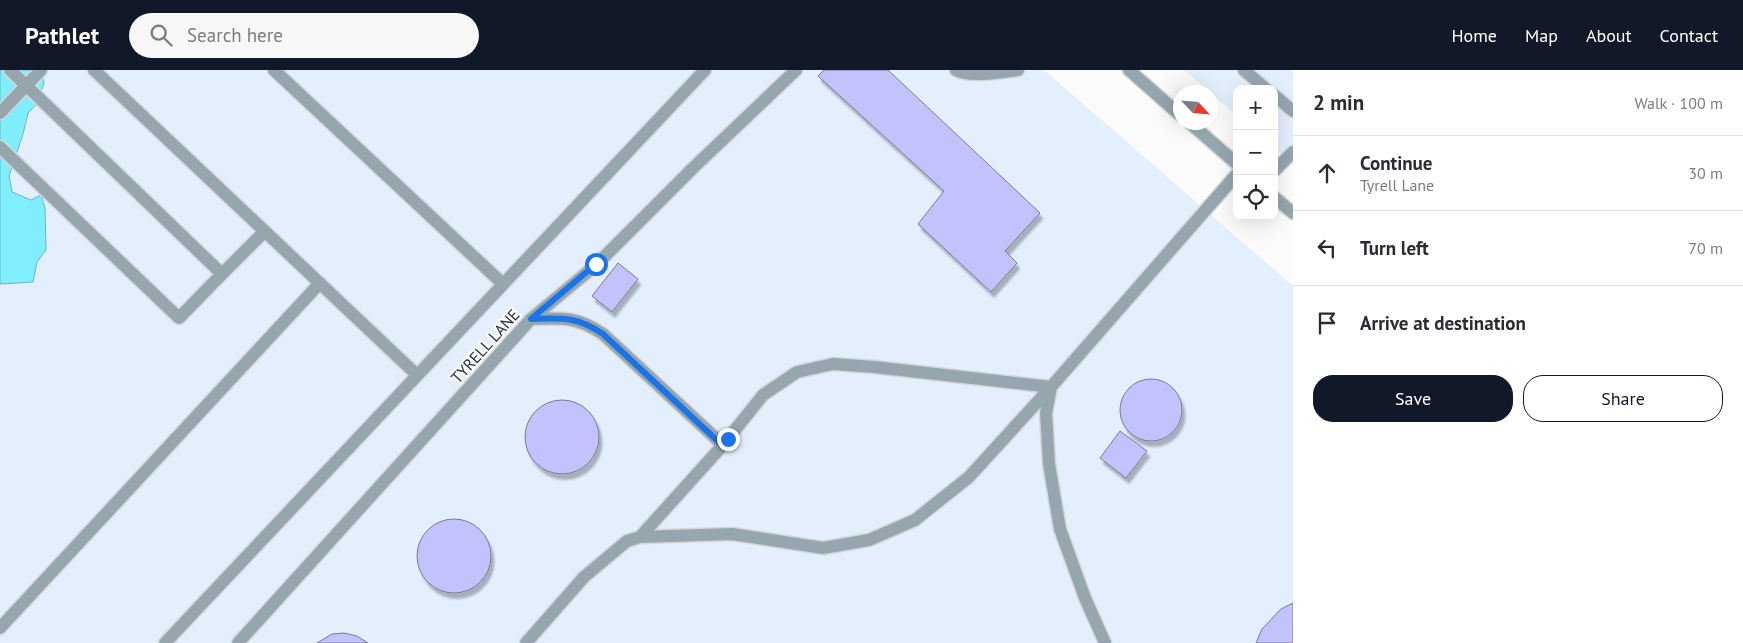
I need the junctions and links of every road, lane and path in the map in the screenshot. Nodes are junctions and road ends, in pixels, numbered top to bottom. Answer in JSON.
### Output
{"nodes":[{"id":1,"x":10,"y":70,"type":"edge"},
{"id":2,"x":41,"y":70,"type":"edge"},
{"id":3,"x":94,"y":70,"type":"edge"},
{"id":4,"x":274,"y":70,"type":"edge"},
{"id":5,"x":705,"y":70,"type":"edge"},
{"id":6,"x":796,"y":70,"type":"edge"},
{"id":7,"x":956,"y":70,"type":"edge"},
{"id":8,"x":1018,"y":70,"type":"edge"},
{"id":9,"x":1244,"y":70,"type":"edge"},
{"id":10,"x":1135,"y":72,"type":"edge"},
{"id":11,"x":27,"y":85,"type":"junction"},
{"id":12,"x":1261,"y":85,"type":"edge"},
{"id":13,"x":1278,"y":98,"type":"edge"},
{"id":14,"x":1173,"y":108,"type":"edge"},
{"id":15,"x":1293,"y":111,"type":"edge"},
{"id":16,"x":0,"y":113,"type":"edge"},
{"id":17,"x":1198,"y":130,"type":"edge"},
{"id":18,"x":0,"y":146,"type":"edge"},
{"id":19,"x":1293,"y":152,"type":"edge"},
{"id":20,"x":1233,"y":160,"type":"edge"},
{"id":21,"x":1278,"y":167,"type":"edge"},
{"id":22,"x":1236,"y":175,"type":"edge"},
{"id":23,"x":1278,"y":200,"type":"edge"},
{"id":24,"x":1293,"y":213,"type":"edge"},
{"id":25,"x":264,"y":232,"type":"junction"},
{"id":26,"x":222,"y":274,"type":"junction"},
{"id":27,"x":320,"y":283,"type":"junction"},
{"id":28,"x":504,"y":284,"type":"junction"},
{"id":29,"x":531,"y":319,"type":"junction"},
{"id":30,"x":417,"y":375,"type":"junction"},
{"id":31,"x":1051,"y":387,"type":"junction"},
{"id":32,"x":723,"y":446,"type":"junction"},
{"id":33,"x":640,"y":537,"type":"junction"},
{"id":34,"x":0,"y":628,"type":"edge"},
{"id":35,"x":165,"y":643,"type":"edge"},
{"id":36,"x":238,"y":643,"type":"edge"},
{"id":37,"x":526,"y":643,"type":"edge"},
{"id":38,"x":1105,"y":643,"type":"edge"}],
"edges":[{"from":1,"to":11,"type":"street"},
{"from":2,"to":11,"type":"street"},
{"from":3,"to":25,"type":"street"},
{"from":4,"to":28,"type":"street"},
{"from":5,"to":28,"type":"street"},
{"from":6,"to":29,"type":"street","name":"TYRELL LANE"},
{"from":7,"to":8,"type":"street"},
{"from":9,"to":12,"type":"street"},
{"from":10,"to":14,"type":"street"},
{"from":11,"to":16,"type":"street"},
{"from":11,"to":26,"type":"street"},
{"from":13,"to":15,"type":"street"},
{"from":17,"to":20,"type":"street"},
{"from":18,"to":26,"type":"street"},
{"from":19,"to":21,"type":"street"},
{"from":22,"to":31,"type":"street"},
{"from":23,"to":24,"type":"street"},
{"from":25,"to":26,"type":"street"},
{"from":25,"to":27,"type":"street"},
{"from":27,"to":30,"type":"street"},
{"from":27,"to":34,"type":"street"},
{"from":28,"to":30,"type":"street"},
{"from":29,"to":32,"type":"street"},
{"from":29,"to":36,"type":"street","name":"TYRELL LANE"},
{"from":30,"to":35,"type":"street"},
{"from":31,"to":32,"type":"street"},
{"from":31,"to":33,"type":"street"},
{"from":31,"to":38,"type":"street"},
{"from":32,"to":33,"type":"street"},
{"from":33,"to":37,"type":"street"}]}
